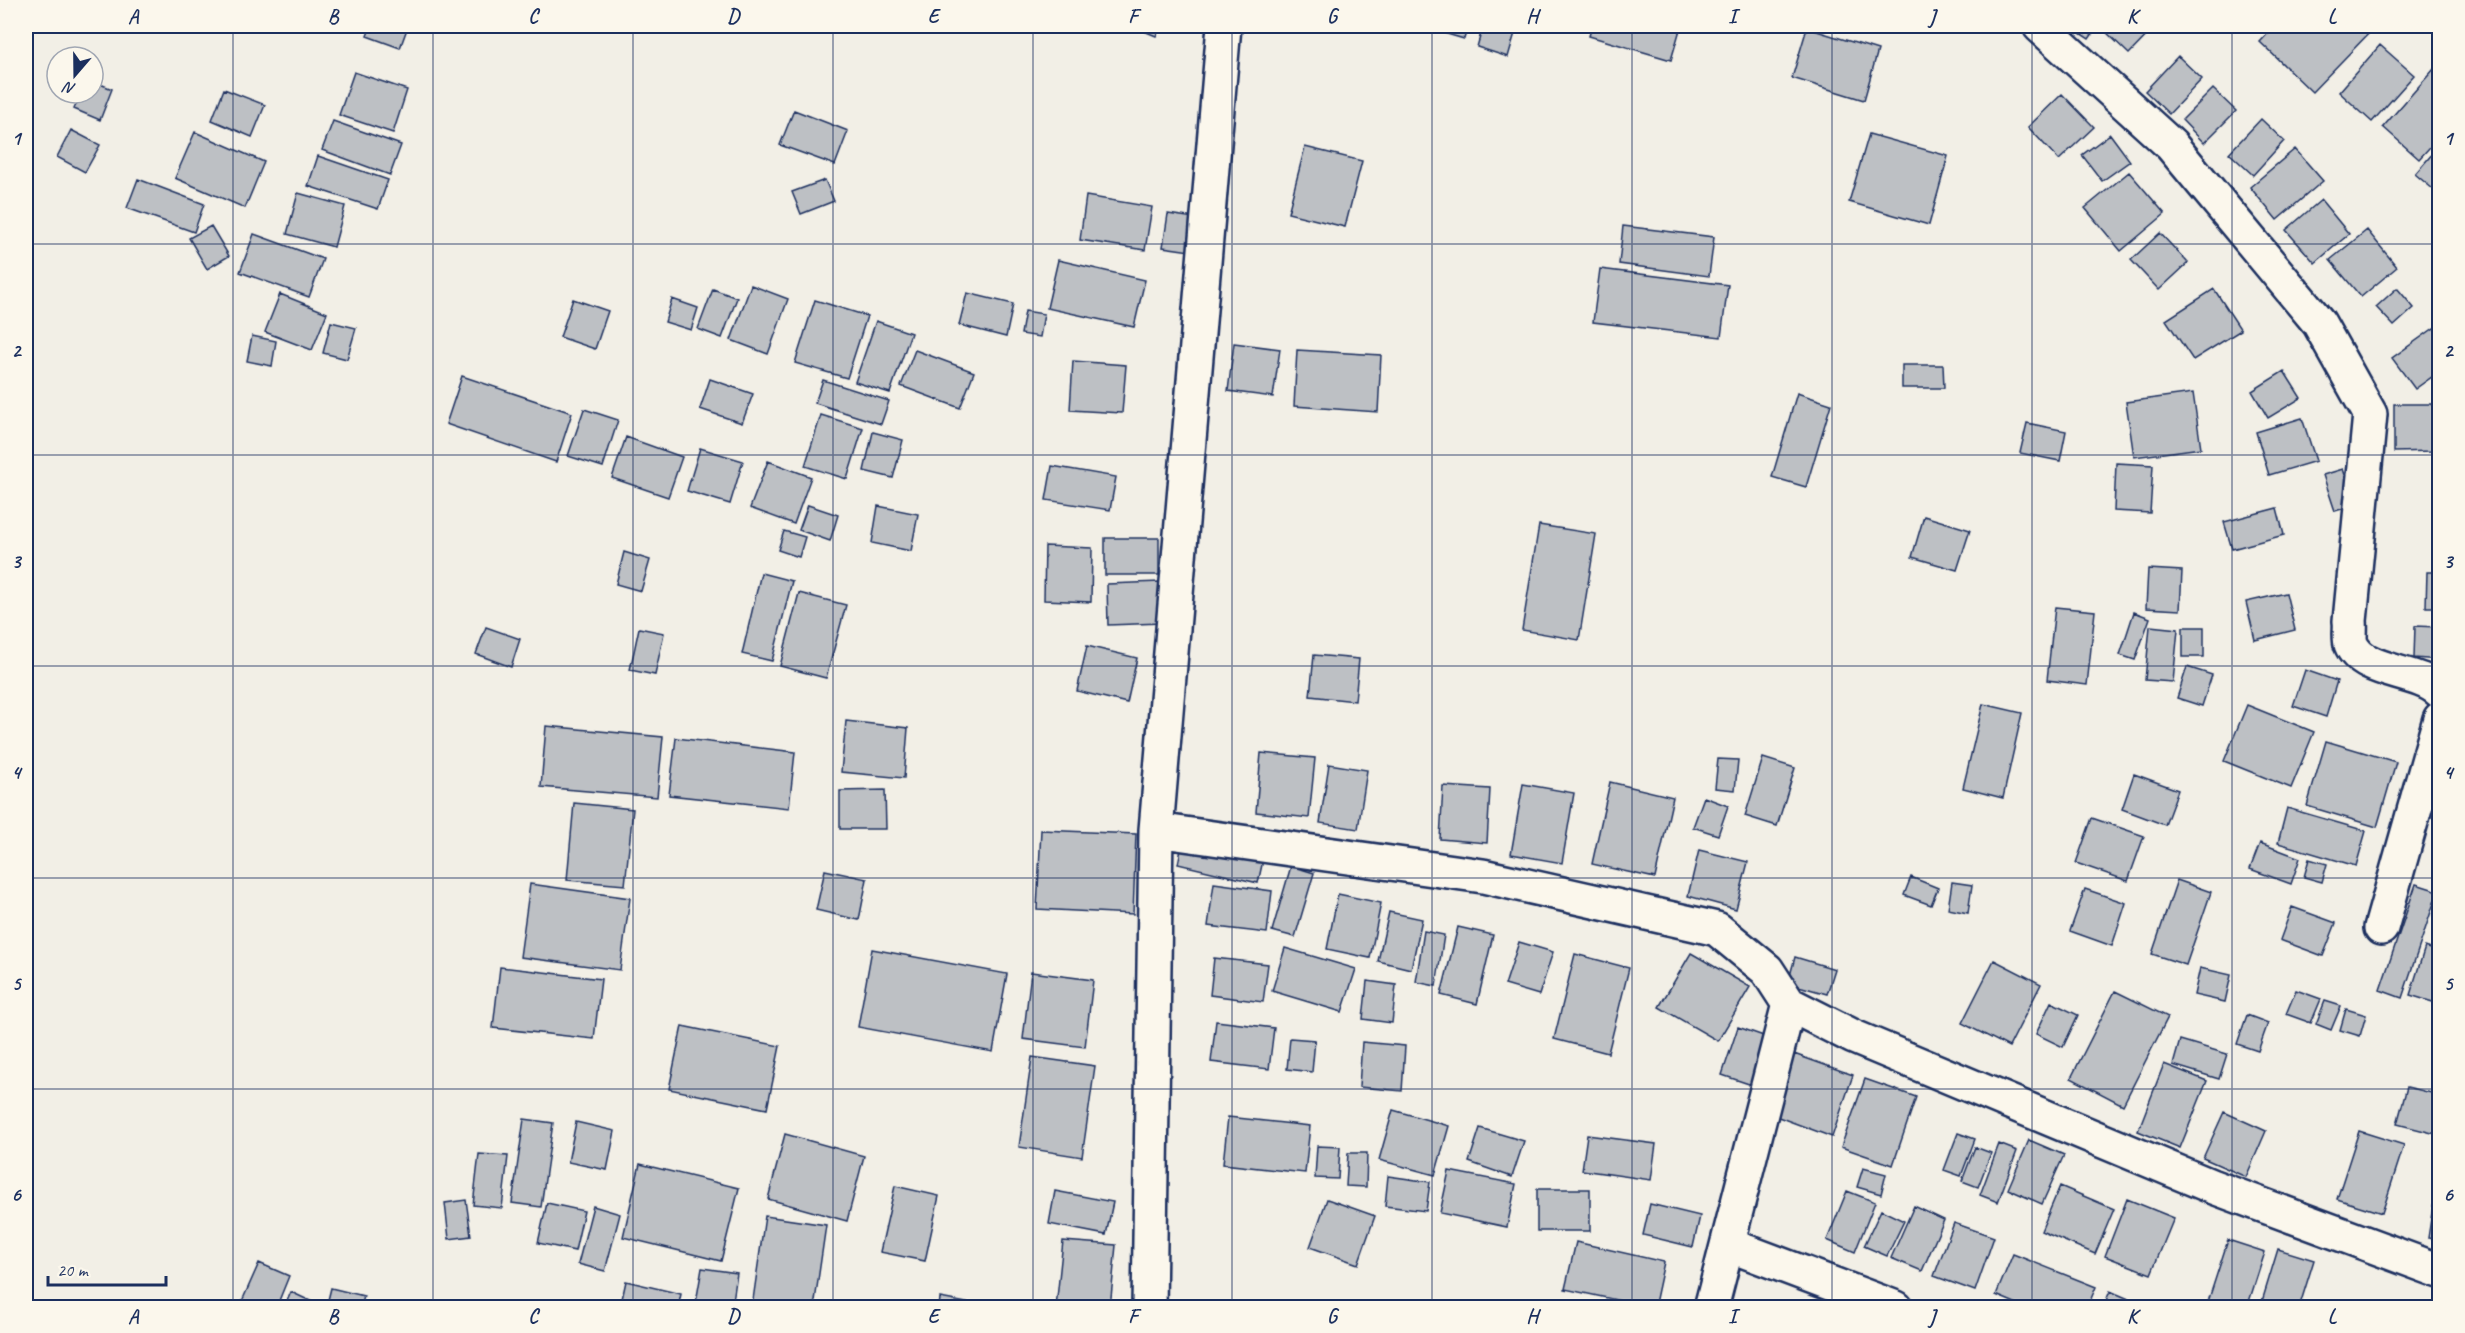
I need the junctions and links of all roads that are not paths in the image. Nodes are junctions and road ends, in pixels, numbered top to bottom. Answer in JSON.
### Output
{"nodes":[{"id":1,"x":1224,"y":26,"type":"edge"},
{"id":2,"x":2040,"y":26,"type":"edge"},
{"id":3,"x":2439,"y":691,"type":"edge"},
{"id":4,"x":2439,"y":719,"type":"edge"},
{"id":5,"x":1156,"y":830,"type":"junction"},
{"id":6,"x":2381,"y":928,"type":"dead end"},
{"id":7,"x":1789,"y":1004,"type":"junction"},
{"id":8,"x":1729,"y":1245,"type":"junction"},
{"id":9,"x":2439,"y":1271,"type":"edge"},
{"id":10,"x":1149,"y":1308,"type":"edge"},
{"id":11,"x":1711,"y":1308,"type":"edge"},
{"id":12,"x":1896,"y":1308,"type":"edge"}],
"edges":[{"from":1,"to":5,"type":"street"},
{"from":2,"to":3,"type":"street"},
{"from":4,"to":6,"type":"street"},
{"from":5,"to":7,"type":"street"},
{"from":5,"to":10,"type":"street"},
{"from":7,"to":8,"type":"street"},
{"from":7,"to":9,"type":"street"},
{"from":8,"to":11,"type":"street"},
{"from":8,"to":12,"type":"street"}]}
